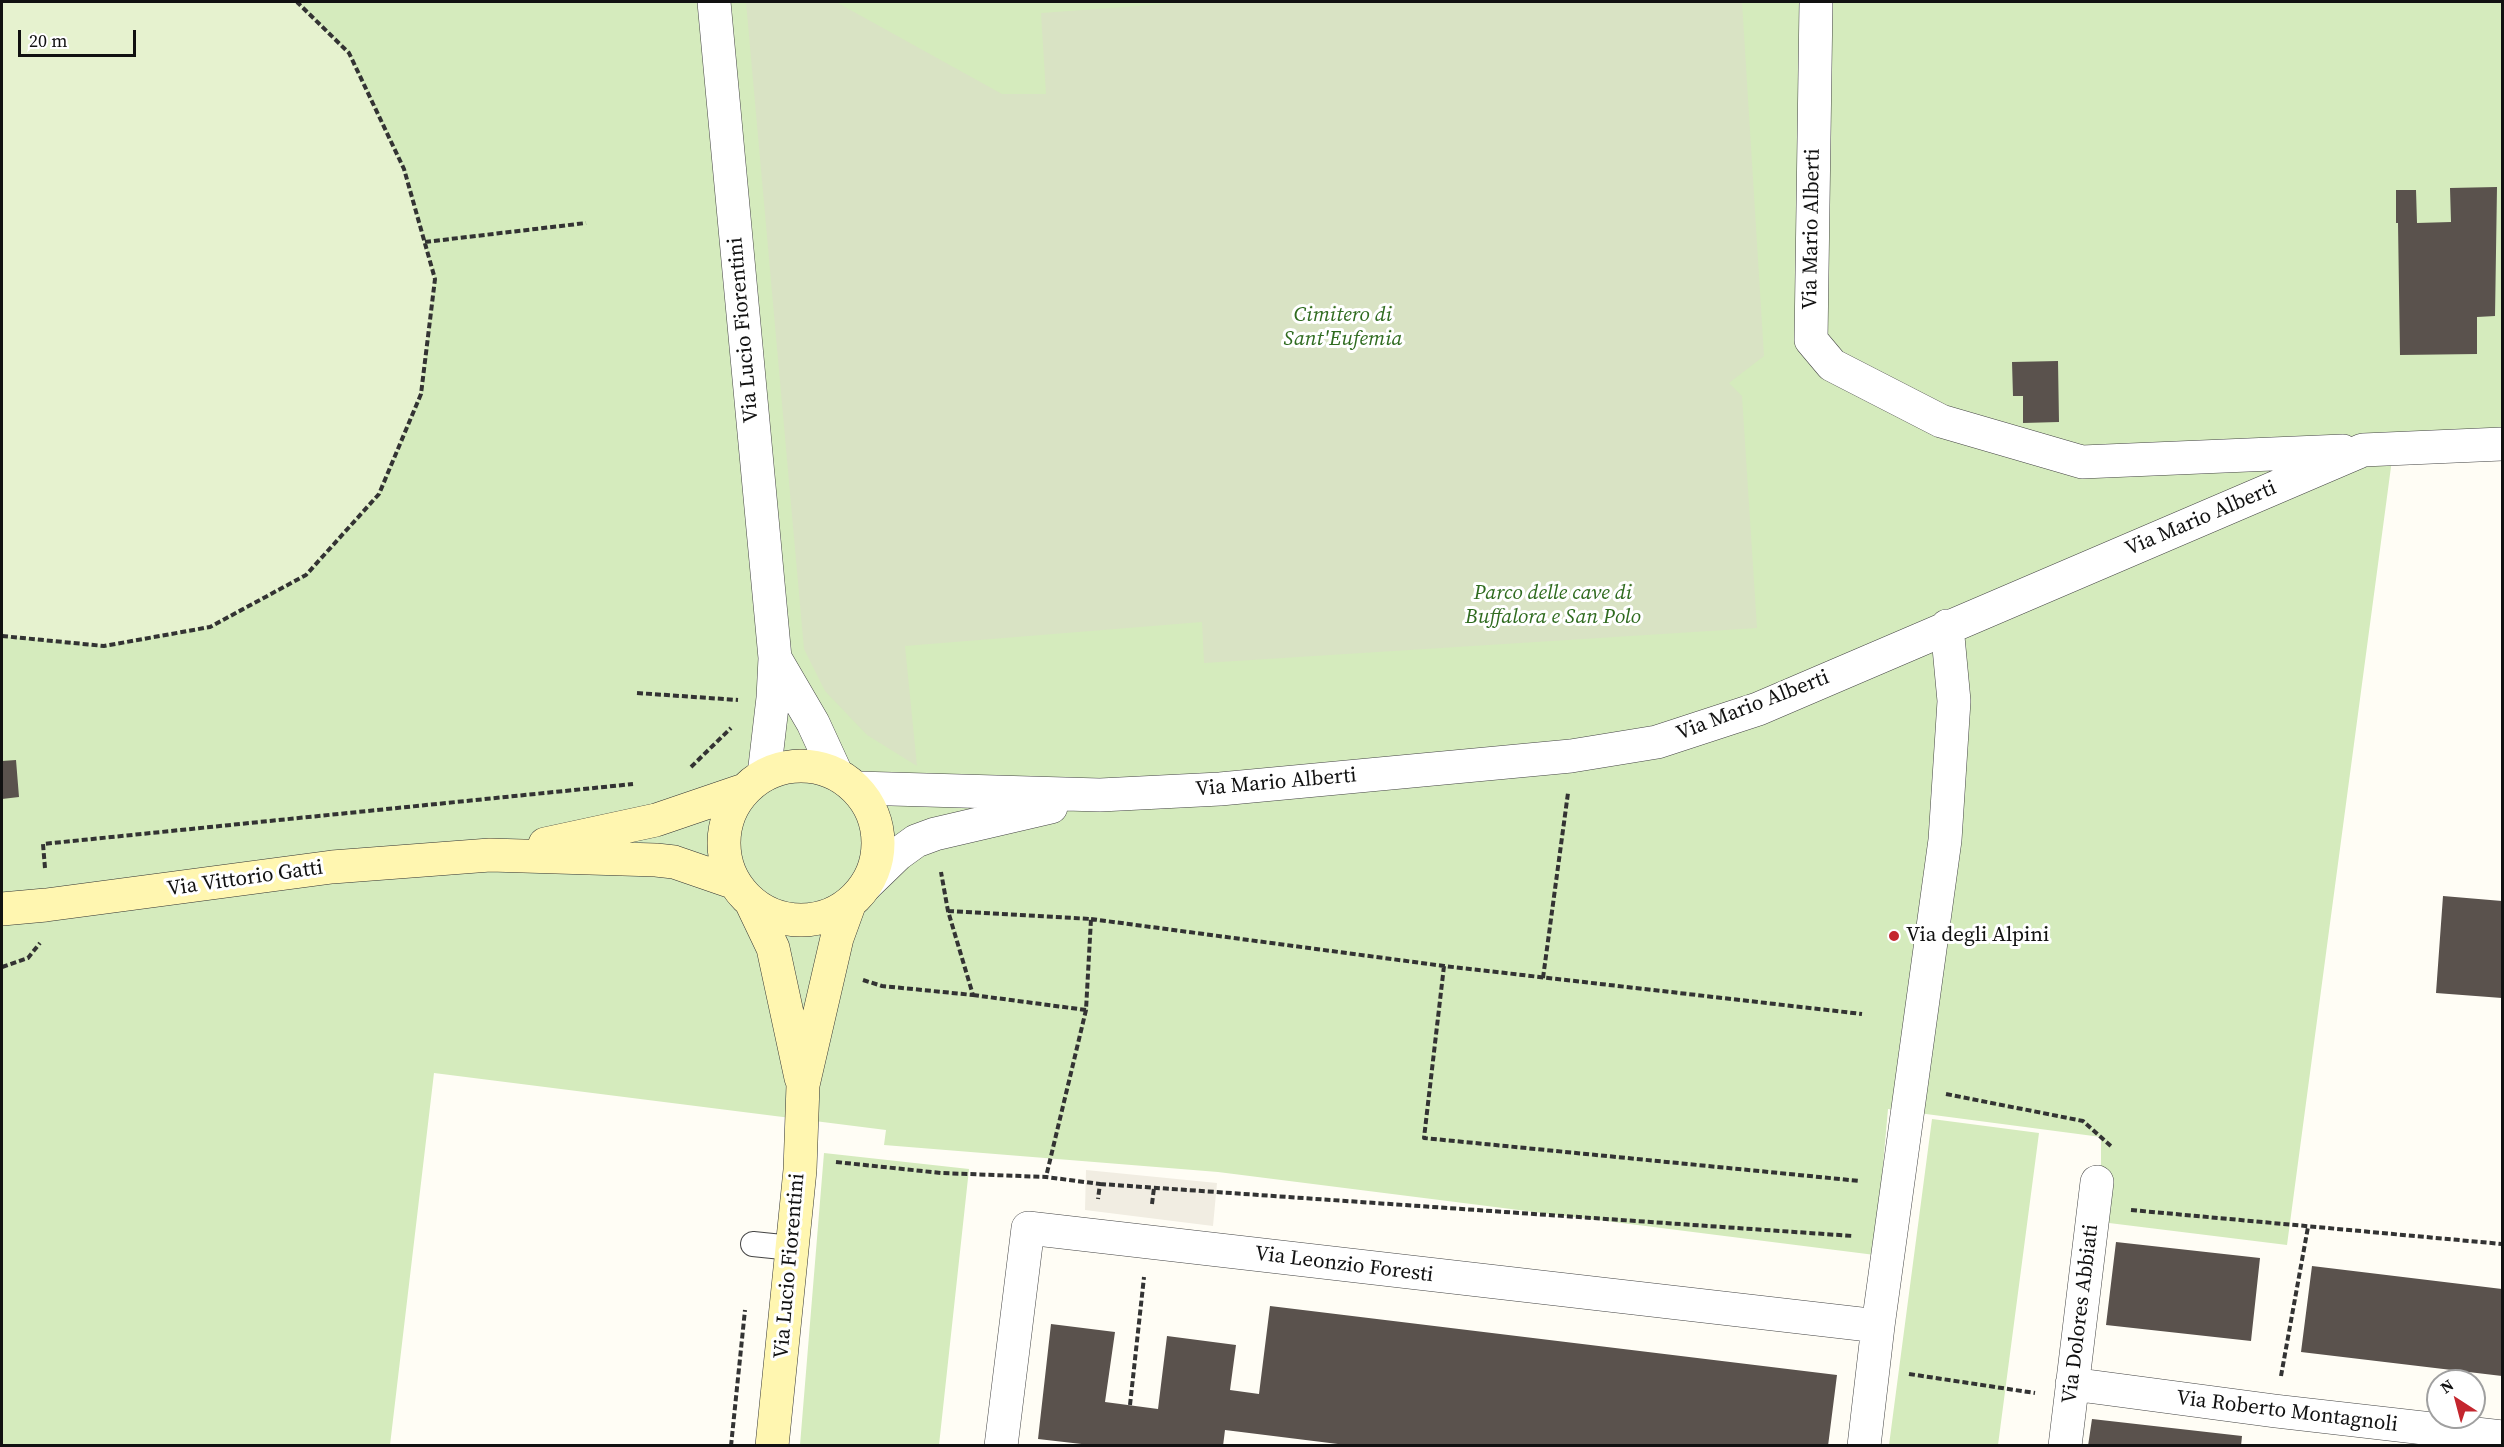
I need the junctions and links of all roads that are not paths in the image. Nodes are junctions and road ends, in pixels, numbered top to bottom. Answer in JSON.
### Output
{"nodes":[{"id":1,"x":714,"y":2,"type":"edge"},
{"id":2,"x":1816,"y":2,"type":"edge"},
{"id":3,"x":2502,"y":444,"type":"edge"},
{"id":4,"x":2363,"y":450,"type":"junction"},
{"id":5,"x":1947,"y":626,"type":"junction"},
{"id":6,"x":775,"y":658,"type":"junction"},
{"id":7,"x":846,"y":781,"type":"junction"},
{"id":8,"x":754,"y":783,"type":"junction"},
{"id":9,"x":1100,"y":795,"type":"junction"},
{"id":10,"x":490,"y":855,"type":"junction"},
{"id":11,"x":743,"y":893,"type":"junction"},
{"id":12,"x":857,"y":895,"type":"junction"},
{"id":13,"x":2,"y":909,"type":"edge"},
{"id":14,"x":803,"y":1085,"type":"junction"},
{"id":15,"x":2097,"y":1182,"type":"dead end"},
{"id":16,"x":753,"y":1244,"type":"dead end"},
{"id":17,"x":792,"y":1248,"type":"junction"},
{"id":18,"x":1878,"y":1326,"type":"junction"},
{"id":19,"x":2072,"y":1391,"type":"junction"},
{"id":20,"x":2502,"y":1437,"type":"edge"},
{"id":21,"x":772,"y":1446,"type":"edge"},
{"id":22,"x":1000,"y":1446,"type":"edge"},
{"id":23,"x":1864,"y":1446,"type":"edge"},
{"id":24,"x":2065,"y":1446,"type":"edge"}],
"edges":[{"from":1,"to":6,"type":"street","name":"Via Lucio Fiorentini"},
{"from":2,"to":4,"type":"street","name":"Via Mario Alberti"},
{"from":3,"to":4,"type":"street","name":"Via Mario Alberti"},
{"from":4,"to":5,"type":"street","name":"Via Mario Alberti"},
{"from":5,"to":9,"type":"street","name":"Via Mario Alberti"},
{"from":5,"to":18,"type":"street"},
{"from":6,"to":7,"type":"street","name":"Via Lucio Fiorentini"},
{"from":6,"to":8,"type":"street","name":"Via Lucio Fiorentini"},
{"from":7,"to":8,"type":"street"},
{"from":7,"to":9,"type":"street","name":"Via Mario Alberti"},
{"from":7,"to":12,"type":"street"},
{"from":8,"to":10,"type":"street","name":"Via Vittorio Gatti"},
{"from":8,"to":11,"type":"street"},
{"from":9,"to":12,"type":"street","name":"Via Mario Alberti"},
{"from":10,"to":11,"type":"street","name":"Via Vittorio Gatti"},
{"from":10,"to":13,"type":"street","name":"Via Vittorio Gatti"},
{"from":11,"to":12,"type":"street"},
{"from":11,"to":14,"type":"street","name":"Via Lucio Fiorentini"},
{"from":12,"to":14,"type":"street","name":"Via Lucio Fiorentini"},
{"from":14,"to":17,"type":"street","name":"Via Lucio Fiorentini"},
{"from":15,"to":19,"type":"street","name":"Via Dolores Abbiati"},
{"from":16,"to":17,"type":"lane"},
{"from":17,"to":21,"type":"street","name":"Via Lucio Fiorentini"},
{"from":18,"to":22,"type":"street","name":"Via Leonzio Foresti"},
{"from":18,"to":23,"type":"street"},
{"from":19,"to":20,"type":"street","name":"Via Roberto Montagnoli"},
{"from":19,"to":24,"type":"street","name":"Via Dolores Abbiati"}]}
